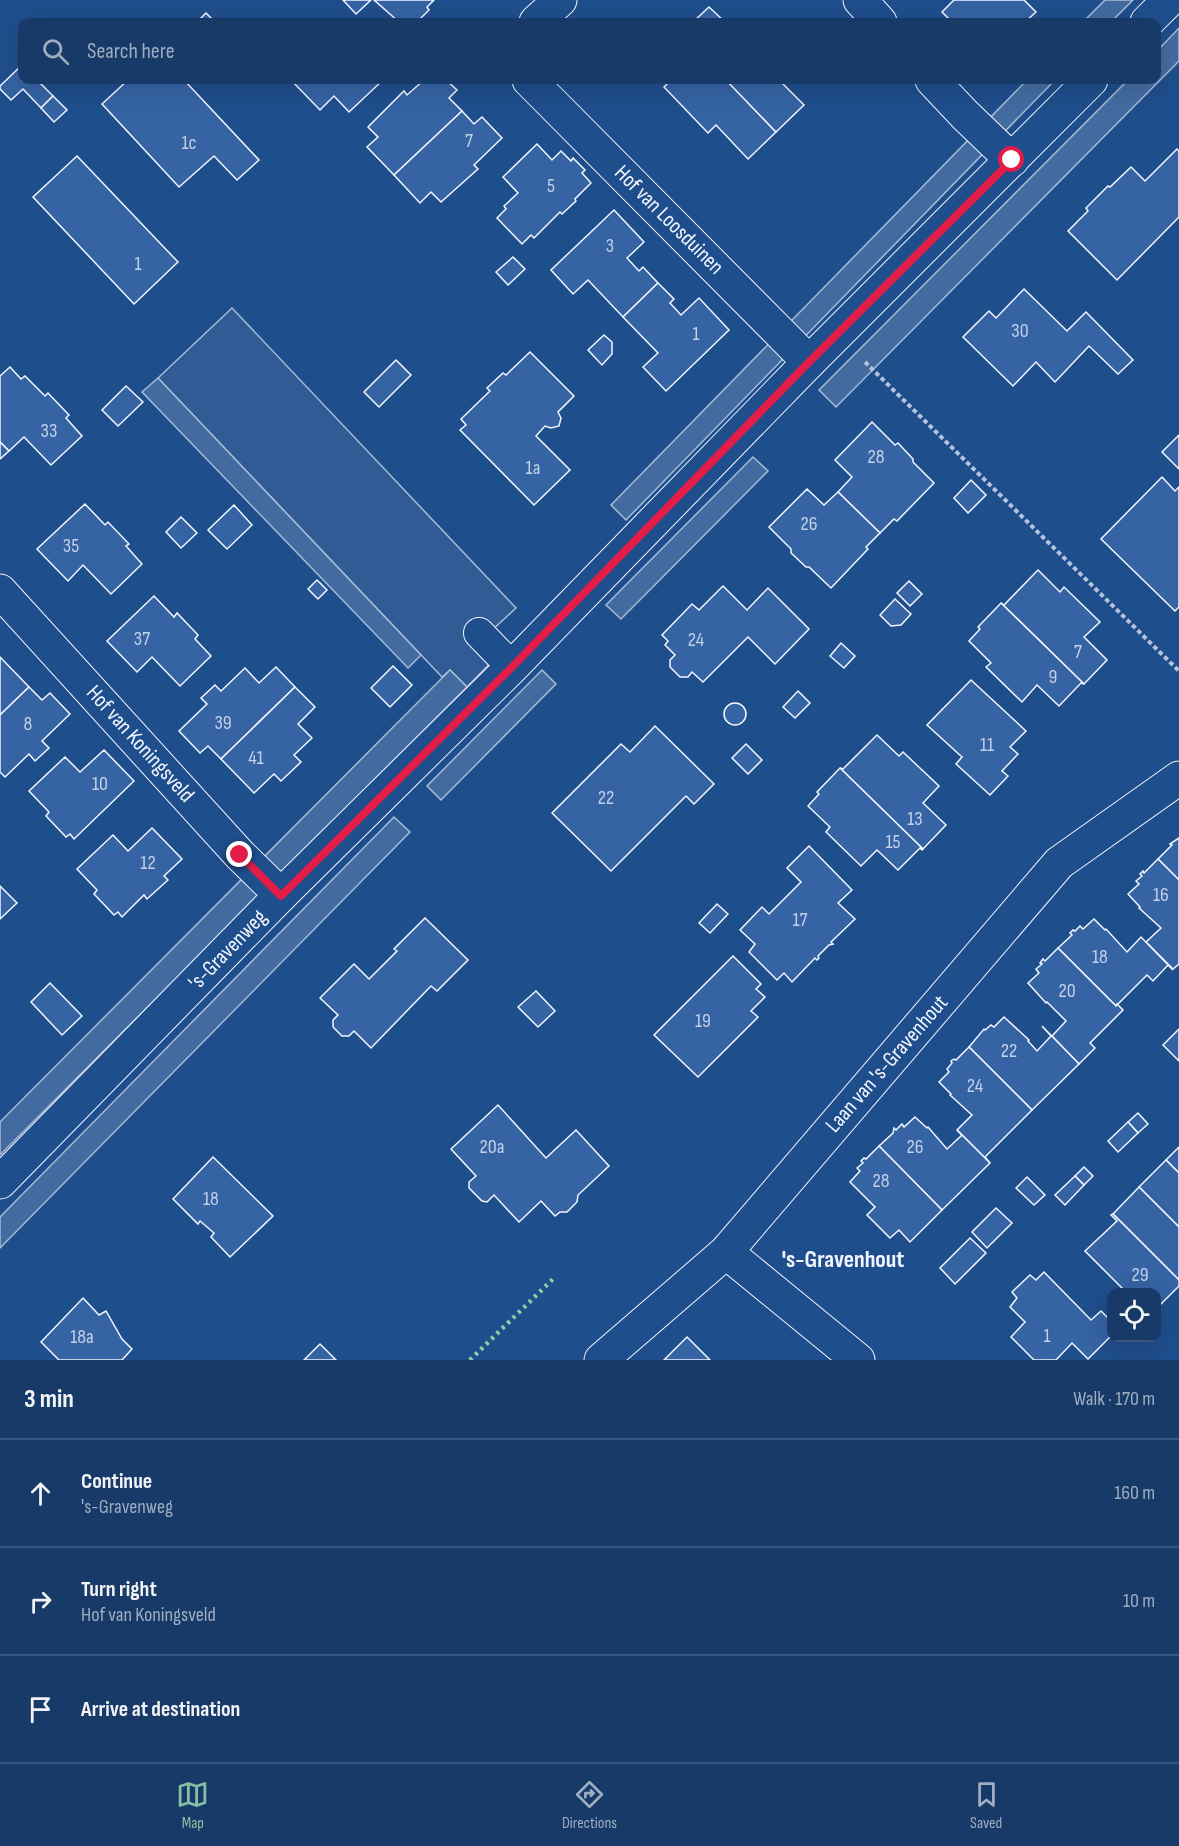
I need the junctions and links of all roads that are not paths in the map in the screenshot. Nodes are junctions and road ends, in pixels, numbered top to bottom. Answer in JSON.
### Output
{"nodes":[{"id":1,"x":560,"y":0,"type":"edge"},
{"id":2,"x":860,"y":0,"type":"edge"},
{"id":3,"x":1169,"y":0,"type":"edge"},
{"id":4,"x":540,"y":18,"type":"edge"},
{"id":5,"x":876,"y":18,"type":"edge"},
{"id":6,"x":1151,"y":18,"type":"edge"},
{"id":7,"x":533,"y":84,"type":"edge"},
{"id":8,"x":936,"y":84,"type":"edge"},
{"id":9,"x":1086,"y":84,"type":"edge"},
{"id":10,"x":1006,"y":155,"type":"junction"},
{"id":11,"x":805,"y":357,"type":"junction"},
{"id":12,"x":0,"y":591,"type":"edge"},
{"id":13,"x":479,"y":633,"type":"dead end"},
{"id":14,"x":512,"y":667,"type":"junction"},
{"id":15,"x":1179,"y":778,"type":"edge"},
{"id":16,"x":278,"y":892,"type":"junction"},
{"id":17,"x":0,"y":1182,"type":"edge"},
{"id":18,"x":726,"y":1252,"type":"junction"},
{"id":19,"x":601,"y":1360,"type":"edge"},
{"id":20,"x":858,"y":1360,"type":"edge"}],
"edges":[{"from":1,"to":4,"type":"street"},
{"from":2,"to":5,"type":"street"},
{"from":3,"to":6,"type":"street"},
{"from":7,"to":11,"type":"street","name":"Hof van Loosduinen"},
{"from":8,"to":10,"type":"street"},
{"from":9,"to":10,"type":"street","name":"'s-Gravenweg"},
{"from":10,"to":11,"type":"street","name":"'s-Gravenweg"},
{"from":11,"to":14,"type":"street","name":"'s-Gravenweg"},
{"from":12,"to":16,"type":"street","name":"Hof van Koningsveld"},
{"from":13,"to":14,"type":"street"},
{"from":14,"to":16,"type":"street","name":"'s-Gravenweg"},
{"from":15,"to":18,"type":"street","name":"Laan van 's-Gravenhout"},
{"from":16,"to":17,"type":"street","name":"'s-Gravenweg"},
{"from":18,"to":19,"type":"street","name":"Laan van 's-Gravenhout"},
{"from":18,"to":20,"type":"street"}]}
